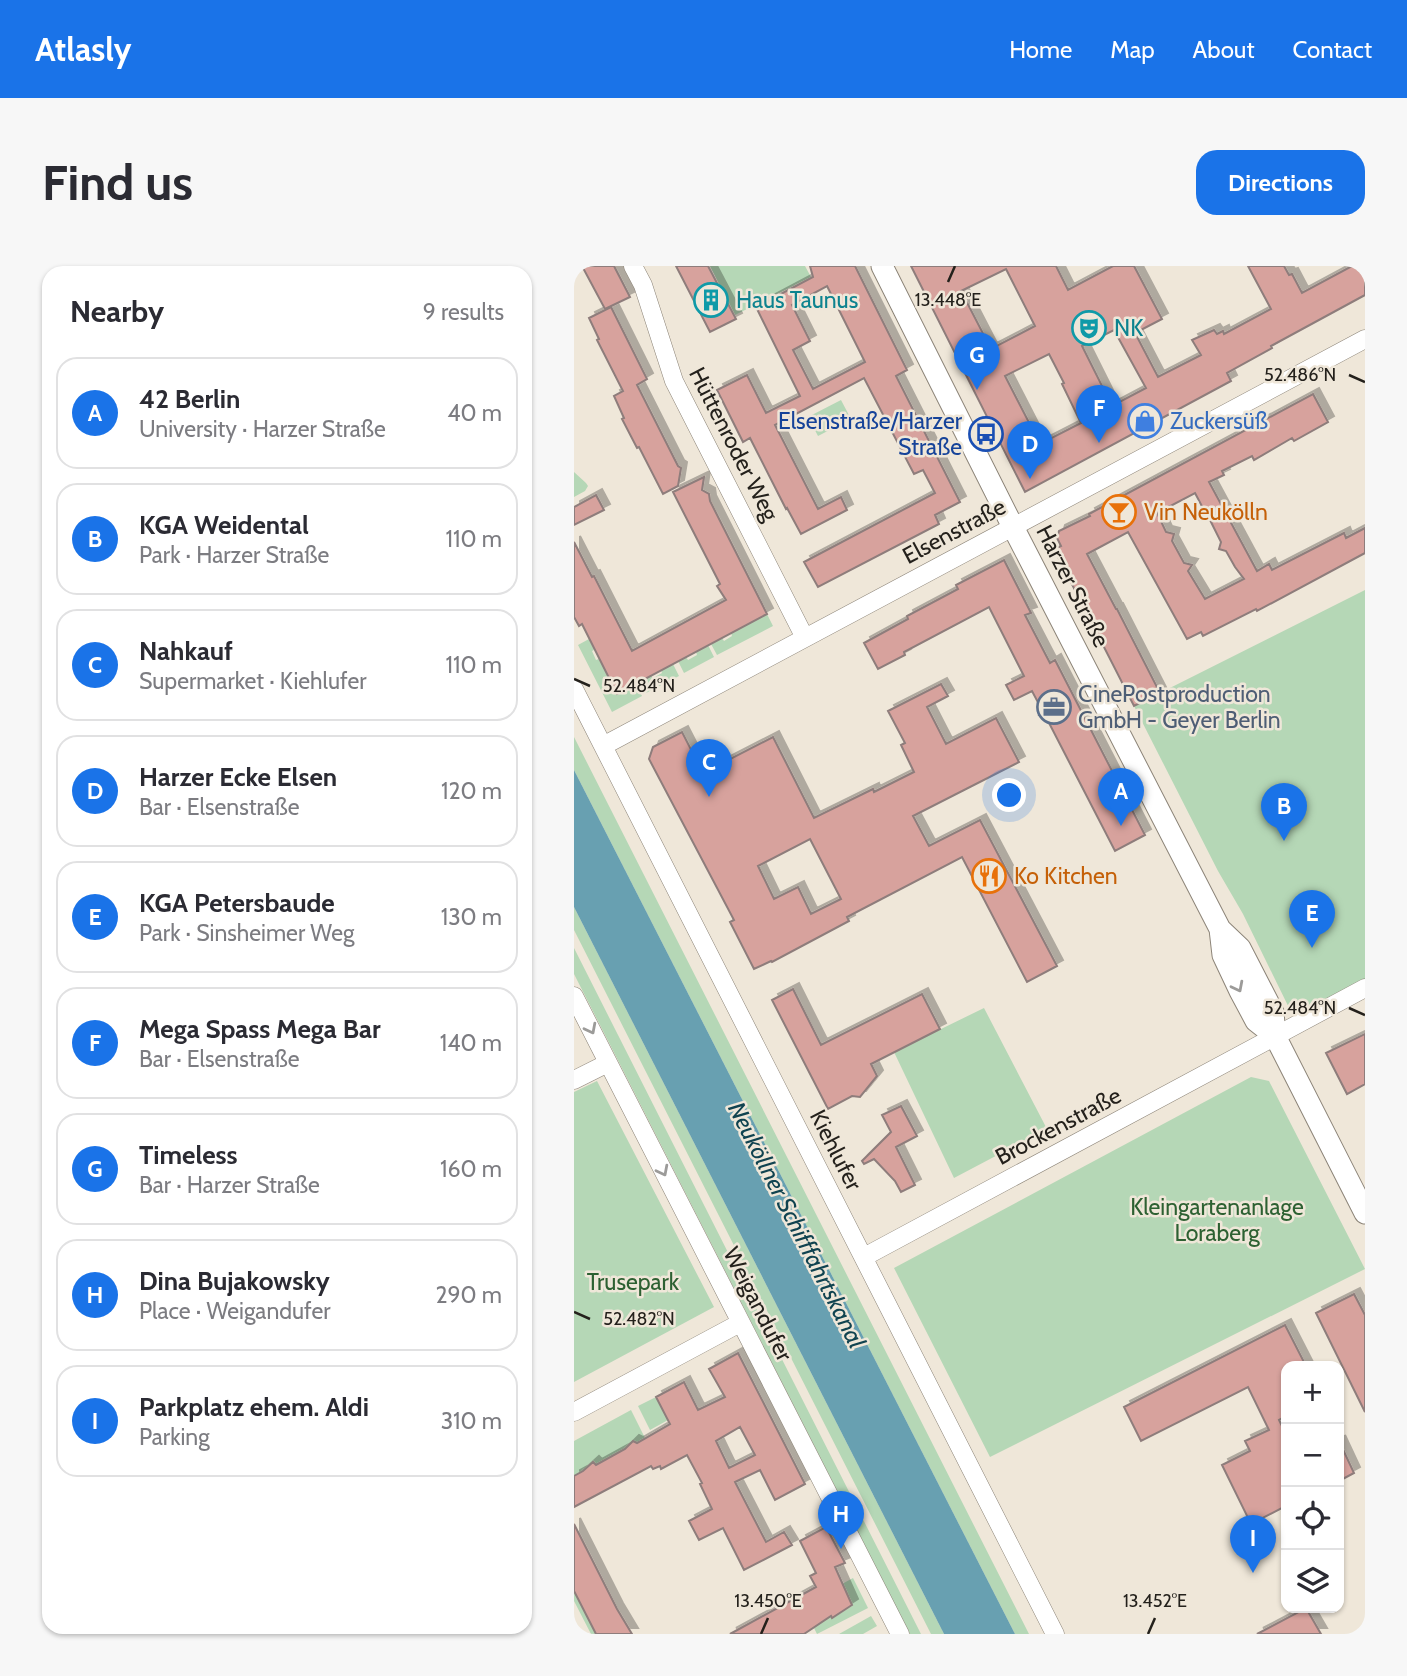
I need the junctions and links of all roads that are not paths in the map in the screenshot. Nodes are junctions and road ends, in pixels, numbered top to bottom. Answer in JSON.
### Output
{"nodes":[{"id":1,"x":633,"y":266,"type":"edge"},
{"id":2,"x":882,"y":266,"type":"edge"},
{"id":3,"x":1365,"y":339,"type":"edge"},
{"id":4,"x":1013,"y":527,"type":"junction"},
{"id":5,"x":805,"y":638,"type":"junction"},
{"id":6,"x":574,"y":689,"type":"edge"},
{"id":7,"x":603,"y":746,"type":"junction"},
{"id":8,"x":1365,"y":988,"type":"edge"},
{"id":9,"x":574,"y":996,"type":"edge"},
{"id":10,"x":1275,"y":1036,"type":"junction"},
{"id":11,"x":608,"y":1063,"type":"junction"},
{"id":12,"x":574,"y":1080,"type":"edge"},
{"id":13,"x":1365,"y":1213,"type":"edge"},
{"id":14,"x":864,"y":1257,"type":"junction"},
{"id":15,"x":740,"y":1323,"type":"junction"},
{"id":16,"x":574,"y":1412,"type":"edge"},
{"id":17,"x":895,"y":1632,"type":"edge"},
{"id":18,"x":1055,"y":1634,"type":"edge"}],
"edges":[{"from":1,"to":5,"type":"street","name":"Hüttenroder Weg"},
{"from":2,"to":4,"type":"street","name":"Harzer Straße"},
{"from":3,"to":4,"type":"street","name":"Elsenstraße"},
{"from":4,"to":5,"type":"street","name":"Elsenstraße"},
{"from":4,"to":10,"type":"street","name":"Harzer Straße"},
{"from":5,"to":7,"type":"street","name":"Elsenstraße"},
{"from":6,"to":7,"type":"street","name":"Kiehlufer"},
{"from":7,"to":14,"type":"street","name":"Kiehlufer"},
{"from":8,"to":10,"type":"street","name":"Brockenstraße"},
{"from":9,"to":11,"type":"street","name":"Weigandufer","one_way":true},
{"from":10,"to":13,"type":"street","name":"Harzer Straße"},
{"from":10,"to":14,"type":"street","name":"Brockenstraße"},
{"from":11,"to":12,"type":"street"},
{"from":11,"to":15,"type":"street","name":"Weigandufer","one_way":true},
{"from":14,"to":18,"type":"street","name":"Kiehlufer"},
{"from":15,"to":16,"type":"street"},
{"from":15,"to":17,"type":"street","name":"Weigandufer"}]}
